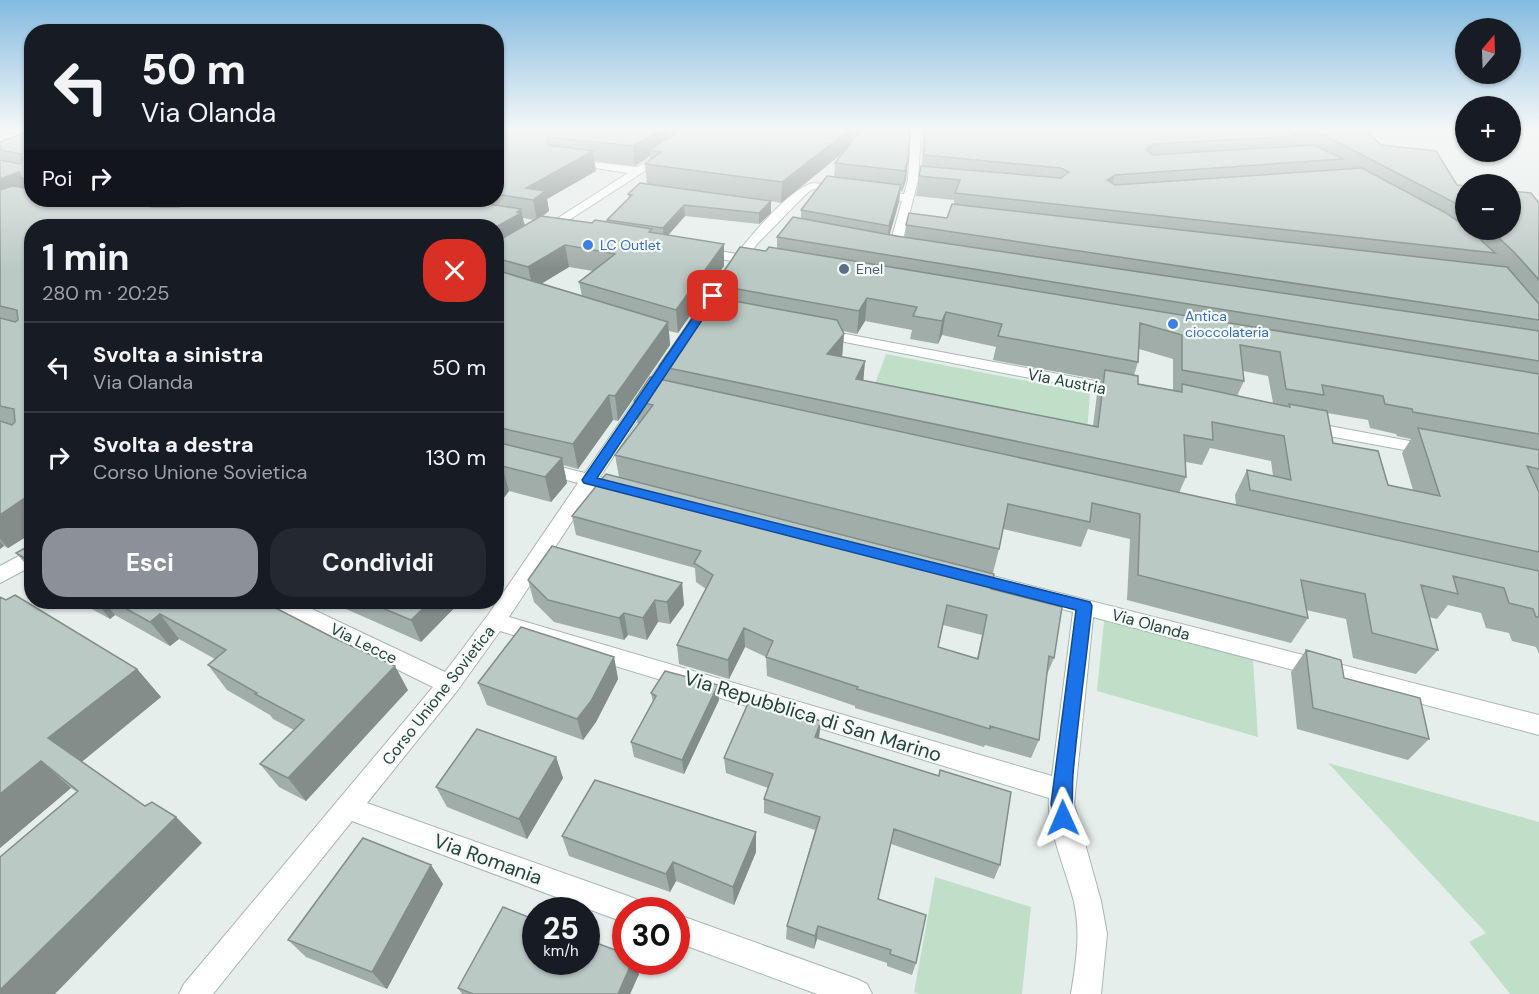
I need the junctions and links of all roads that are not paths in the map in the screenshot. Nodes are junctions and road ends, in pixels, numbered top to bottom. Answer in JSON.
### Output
{"nodes":[{"id":1,"x":630,"y":176,"type":"edge"},
{"id":2,"x":918,"y":176,"type":"edge"},
{"id":3,"x":616,"y":185,"type":"junction"},
{"id":4,"x":638,"y":188,"type":"edge"},
{"id":5,"x":909,"y":198,"type":"junction"},
{"id":6,"x":530,"y":226,"type":"edge"},
{"id":7,"x":765,"y":227,"type":"junction"},
{"id":8,"x":547,"y":229,"type":"junction"},
{"id":9,"x":788,"y":231,"type":"edge"},
{"id":10,"x":569,"y":232,"type":"edge"},
{"id":11,"x":527,"y":242,"type":"edge"},
{"id":12,"x":683,"y":250,"type":"edge"},
{"id":13,"x":894,"y":251,"type":"edge"},
{"id":14,"x":739,"y":258,"type":"junction"},
{"id":15,"x":770,"y":264,"type":"edge"},
{"id":16,"x":807,"y":331,"type":"edge"},
{"id":17,"x":1132,"y":393,"type":"edge"},
{"id":18,"x":649,"y":394,"type":"junction"},
{"id":19,"x":672,"y":399,"type":"edge"},
{"id":20,"x":1295,"y":424,"type":"edge"},
{"id":21,"x":1446,"y":453,"type":"edge"},
{"id":22,"x":504,"y":458,"type":"edge"},
{"id":23,"x":589,"y":480,"type":"junction"},
{"id":24,"x":623,"y":489,"type":"edge"},
{"id":25,"x":24,"y":561,"type":"edge"},
{"id":26,"x":946,"y":571,"type":"edge"},
{"id":27,"x":0,"y":576,"type":"edge"},
{"id":28,"x":1084,"y":606,"type":"junction"},
{"id":29,"x":504,"y":608,"type":"edge"},
{"id":30,"x":294,"y":609,"type":"edge"},
{"id":31,"x":503,"y":609,"type":"edge"},
{"id":32,"x":495,"y":621,"type":"junction"},
{"id":33,"x":449,"y":684,"type":"junction"},
{"id":34,"x":1539,"y":725,"type":"edge"},
{"id":35,"x":1062,"y":790,"type":"junction"},
{"id":36,"x":348,"y":808,"type":"junction"},
{"id":37,"x":612,"y":904,"type":"edge"},
{"id":38,"x":690,"y":933,"type":"edge"},
{"id":39,"x":194,"y":994,"type":"edge"},
{"id":40,"x":857,"y":994,"type":"edge"},
{"id":41,"x":1086,"y":994,"type":"edge"}],
"edges":[{"from":1,"to":3,"type":"street"},
{"from":2,"to":5,"type":"street"},
{"from":3,"to":4,"type":"street"},
{"from":3,"to":8,"type":"street"},
{"from":5,"to":7,"type":"street","name":"Corso Unione Sovietica"},
{"from":5,"to":13,"type":"street"},
{"from":6,"to":8,"type":"street"},
{"from":7,"to":9,"type":"street"},
{"from":7,"to":14,"type":"street","name":"Corso Unione Sovietica"},
{"from":8,"to":10,"type":"street"},
{"from":8,"to":11,"type":"street"},
{"from":12,"to":14,"type":"street"},
{"from":14,"to":15,"type":"street"},
{"from":14,"to":18,"type":"street","name":"Corso Unione Sovietica"},
{"from":16,"to":17,"type":"street","name":"Via Austria"},
{"from":18,"to":19,"type":"street"},
{"from":18,"to":23,"type":"street","name":"Corso Unione Sovietica"},
{"from":20,"to":21,"type":"street"},
{"from":22,"to":23,"type":"street"},
{"from":23,"to":24,"type":"street"},
{"from":23,"to":29,"type":"street","name":"Corso Unione Sovietica"},
{"from":25,"to":27,"type":"street"},
{"from":26,"to":28,"type":"street","name":"Via Olanda"},
{"from":28,"to":34,"type":"street","name":"Via Olanda"},
{"from":28,"to":35,"type":"street"},
{"from":30,"to":33,"type":"street","name":"Via Lecce"},
{"from":31,"to":32,"type":"street","name":"Corso Unione Sovietica"},
{"from":32,"to":33,"type":"street","name":"Corso Unione Sovietica"},
{"from":32,"to":35,"type":"street","name":"Via Repubblica di San Marino"},
{"from":33,"to":36,"type":"street","name":"Corso Unione Sovietica"},
{"from":35,"to":41,"type":"street"},
{"from":36,"to":37,"type":"street","name":"Via Romania"},
{"from":36,"to":39,"type":"street","name":"Corso Unione Sovietica"},
{"from":38,"to":40,"type":"street"}]}
